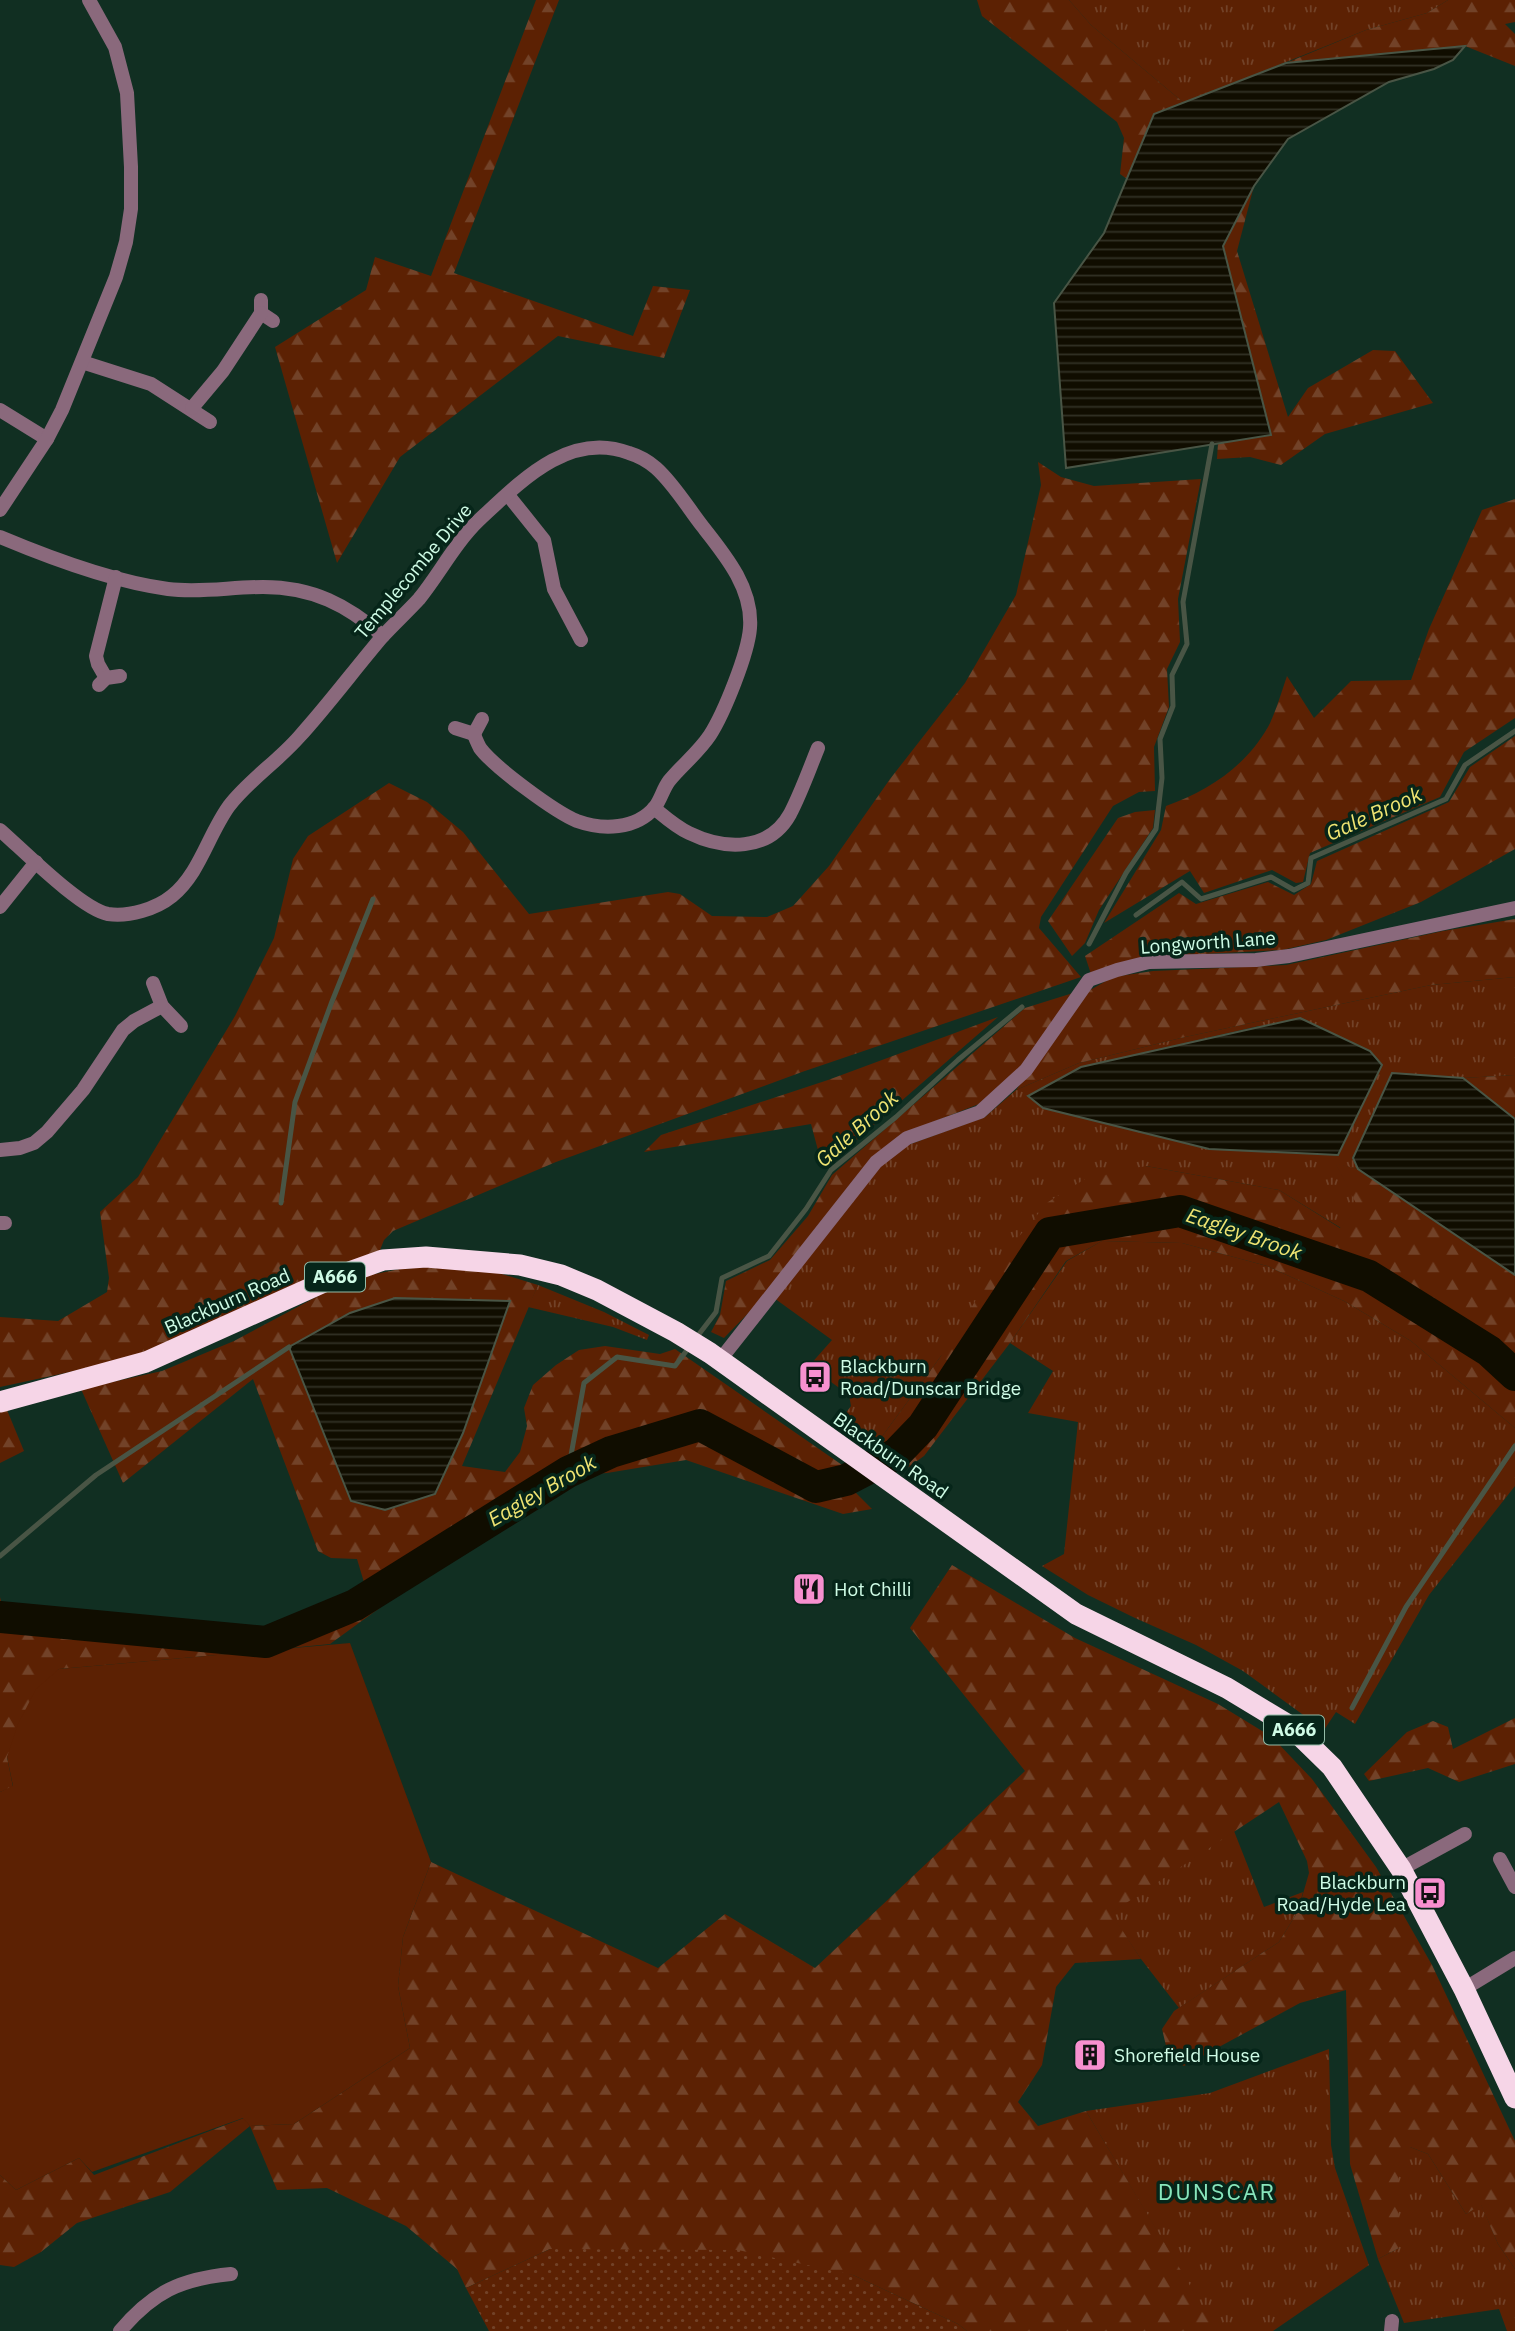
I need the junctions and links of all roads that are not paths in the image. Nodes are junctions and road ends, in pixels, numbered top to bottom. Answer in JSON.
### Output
{"nodes":[{"id":1,"x":89,"y":0,"type":"edge"},
{"id":2,"x":265,"y":311,"type":"dead end"},
{"id":3,"x":82,"y":362,"type":"junction"},
{"id":4,"x":192,"y":408,"type":"junction"},
{"id":5,"x":0,"y":410,"type":"edge"},
{"id":6,"x":210,"y":422,"type":"dead end"},
{"id":7,"x":47,"y":439,"type":"junction"},
{"id":8,"x":508,"y":495,"type":"junction"},
{"id":9,"x":0,"y":510,"type":"edge"},
{"id":10,"x":0,"y":537,"type":"edge"},
{"id":11,"x":116,"y":577,"type":"junction"},
{"id":12,"x":383,"y":636,"type":"junction"},
{"id":13,"x":581,"y":640,"type":"dead end"},
{"id":14,"x":109,"y":679,"type":"dead end"},
{"id":15,"x":482,"y":719,"type":"dead end"},
{"id":16,"x":455,"y":728,"type":"dead end"},
{"id":17,"x":474,"y":734,"type":"junction"},
{"id":18,"x":818,"y":748,"type":"dead end"},
{"id":19,"x":806,"y":775,"type":"junction"},
{"id":20,"x":821,"y":781,"type":"dead end"},
{"id":21,"x":654,"y":808,"type":"junction"},
{"id":22,"x":0,"y":830,"type":"edge"},
{"id":23,"x":36,"y":862,"type":"junction"},
{"id":24,"x":0,"y":907,"type":"edge"},
{"id":25,"x":1515,"y":908,"type":"edge"},
{"id":26,"x":153,"y":983,"type":"dead end"},
{"id":27,"x":162,"y":1006,"type":"junction"},
{"id":28,"x":181,"y":1026,"type":"dead end"},
{"id":29,"x":0,"y":1150,"type":"edge"},
{"id":30,"x":715,"y":1357,"type":"junction"},
{"id":31,"x":0,"y":1402,"type":"edge"},
{"id":32,"x":1465,"y":1834,"type":"dead end"},
{"id":33,"x":1500,"y":1859,"type":"dead end"},
{"id":34,"x":1401,"y":1869,"type":"junction"},
{"id":35,"x":1515,"y":1887,"type":"edge"},
{"id":36,"x":1515,"y":1958,"type":"edge"},
{"id":37,"x":1464,"y":1989,"type":"junction"},
{"id":38,"x":1515,"y":2098,"type":"edge"},
{"id":39,"x":205,"y":2260,"type":"dead end"},
{"id":40,"x":231,"y":2274,"type":"dead end"},
{"id":41,"x":207,"y":2276,"type":"junction"},
{"id":42,"x":120,"y":2331,"type":"edge"}],
"edges":[{"from":1,"to":3,"type":"street"},
{"from":2,"to":4,"type":"street"},
{"from":3,"to":4,"type":"street"},
{"from":3,"to":7,"type":"street"},
{"from":4,"to":6,"type":"street"},
{"from":5,"to":7,"type":"street"},
{"from":7,"to":9,"type":"street"},
{"from":8,"to":12,"type":"street","name":"Templecombe Drive"},
{"from":8,"to":13,"type":"street"},
{"from":8,"to":21,"type":"street","name":"Templecombe Drive"},
{"from":10,"to":11,"type":"street"},
{"from":11,"to":12,"type":"street"},
{"from":11,"to":14,"type":"street"},
{"from":12,"to":23,"type":"street","name":"Templecombe Drive"},
{"from":15,"to":17,"type":"street"},
{"from":16,"to":17,"type":"street"},
{"from":17,"to":21,"type":"street"},
{"from":18,"to":19,"type":"street"},
{"from":19,"to":20,"type":"street"},
{"from":19,"to":21,"type":"street"},
{"from":22,"to":23,"type":"street","name":"Templecombe Drive"},
{"from":23,"to":24,"type":"street"},
{"from":25,"to":30,"type":"street","name":"Longworth Lane"},
{"from":26,"to":27,"type":"street"},
{"from":27,"to":28,"type":"street"},
{"from":27,"to":29,"type":"street"},
{"from":30,"to":31,"type":"highway","name":"Blackburn Road","number":"A666"},
{"from":30,"to":34,"type":"highway","name":"Blackburn Road","number":"A666"},
{"from":32,"to":34,"type":"street"},
{"from":33,"to":35,"type":"street"},
{"from":34,"to":37,"type":"highway","name":"Blackburn Road","number":"A666"},
{"from":36,"to":37,"type":"street"},
{"from":37,"to":38,"type":"highway","name":"Blackburn Road","number":"A666"},
{"from":39,"to":41,"type":"street"},
{"from":40,"to":41,"type":"street"},
{"from":41,"to":42,"type":"street"}]}
